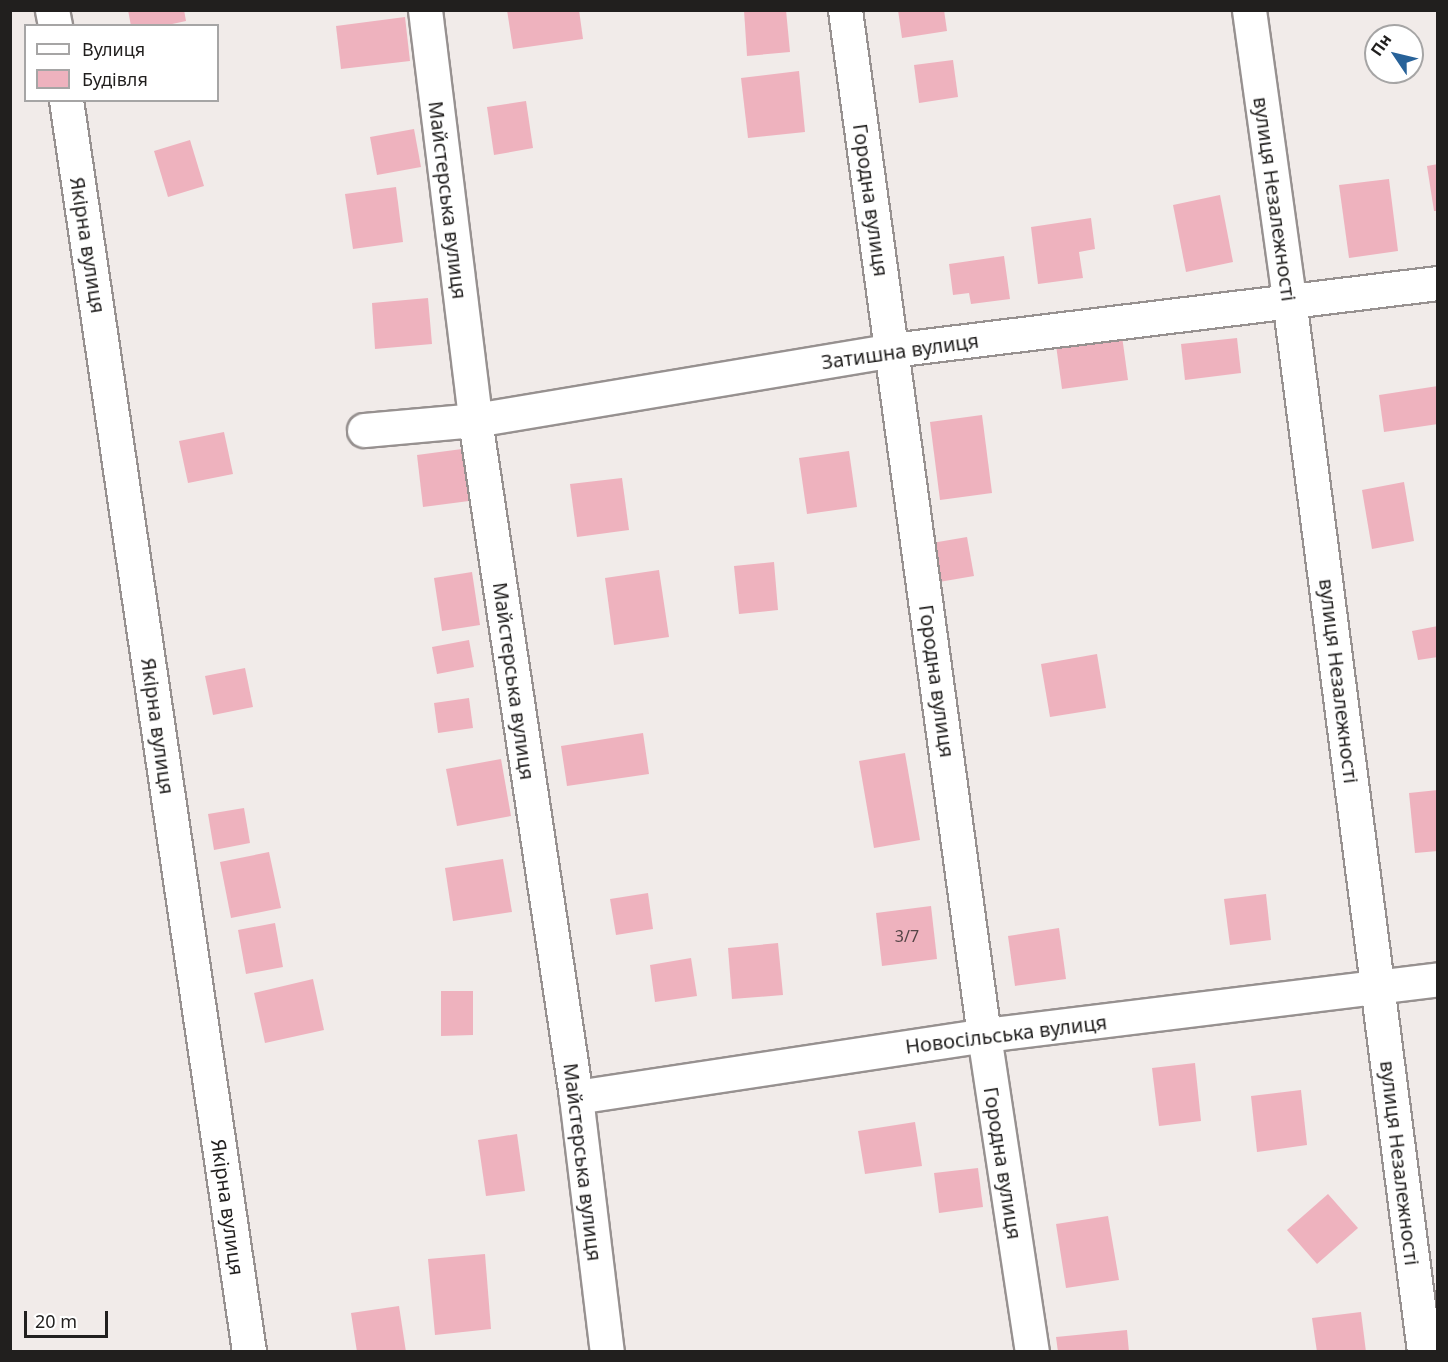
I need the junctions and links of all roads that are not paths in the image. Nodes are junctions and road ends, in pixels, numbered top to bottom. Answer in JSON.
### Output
{"nodes":[{"id":1,"x":424,"y":10,"type":"edge"},
{"id":2,"x":845,"y":10,"type":"edge"},
{"id":3,"x":1249,"y":10,"type":"edge"},
{"id":4,"x":66,"y":102,"type":"edge"},
{"id":5,"x":1437,"y":283,"type":"edge"},
{"id":6,"x":1289,"y":299,"type":"junction"},
{"id":7,"x":892,"y":350,"type":"junction"},
{"id":8,"x":475,"y":420,"type":"junction"},
{"id":9,"x":364,"y":430,"type":"dead end"},
{"id":10,"x":1437,"y":980,"type":"edge"},
{"id":11,"x":1378,"y":988,"type":"junction"},
{"id":12,"x":984,"y":1035,"type":"junction"},
{"id":13,"x":576,"y":1097,"type":"junction"},
{"id":14,"x":249,"y":1352,"type":"edge"},
{"id":15,"x":607,"y":1352,"type":"edge"},
{"id":16,"x":1032,"y":1352,"type":"edge"},
{"id":17,"x":1424,"y":1352,"type":"edge"}],
"edges":[{"from":1,"to":8,"type":"street","name":"Майстерська вулиця"},
{"from":2,"to":7,"type":"street","name":"Городна вулиця"},
{"from":3,"to":6,"type":"street","name":"вулиця Незалежності"},
{"from":4,"to":14,"type":"street","name":"Якірна вулиця"},
{"from":5,"to":6,"type":"street","name":"Затишна вулиця"},
{"from":6,"to":7,"type":"street","name":"Затишна вулиця"},
{"from":6,"to":11,"type":"street","name":"вулиця Незалежності"},
{"from":7,"to":8,"type":"street","name":"Затишна вулиця"},
{"from":7,"to":12,"type":"street","name":"Городна вулиця"},
{"from":8,"to":9,"type":"street","name":"Затишна вулиця"},
{"from":8,"to":13,"type":"street","name":"Майстерська вулиця"},
{"from":10,"to":11,"type":"street","name":"Новосільська вулиця"},
{"from":11,"to":12,"type":"street","name":"Новосільська вулиця"},
{"from":11,"to":17,"type":"street","name":"вулиця Незалежності"},
{"from":12,"to":13,"type":"street","name":"Новосільська вулиця"},
{"from":12,"to":16,"type":"street","name":"Городна вулиця"},
{"from":13,"to":15,"type":"street","name":"Майстерська вулиця"}]}
